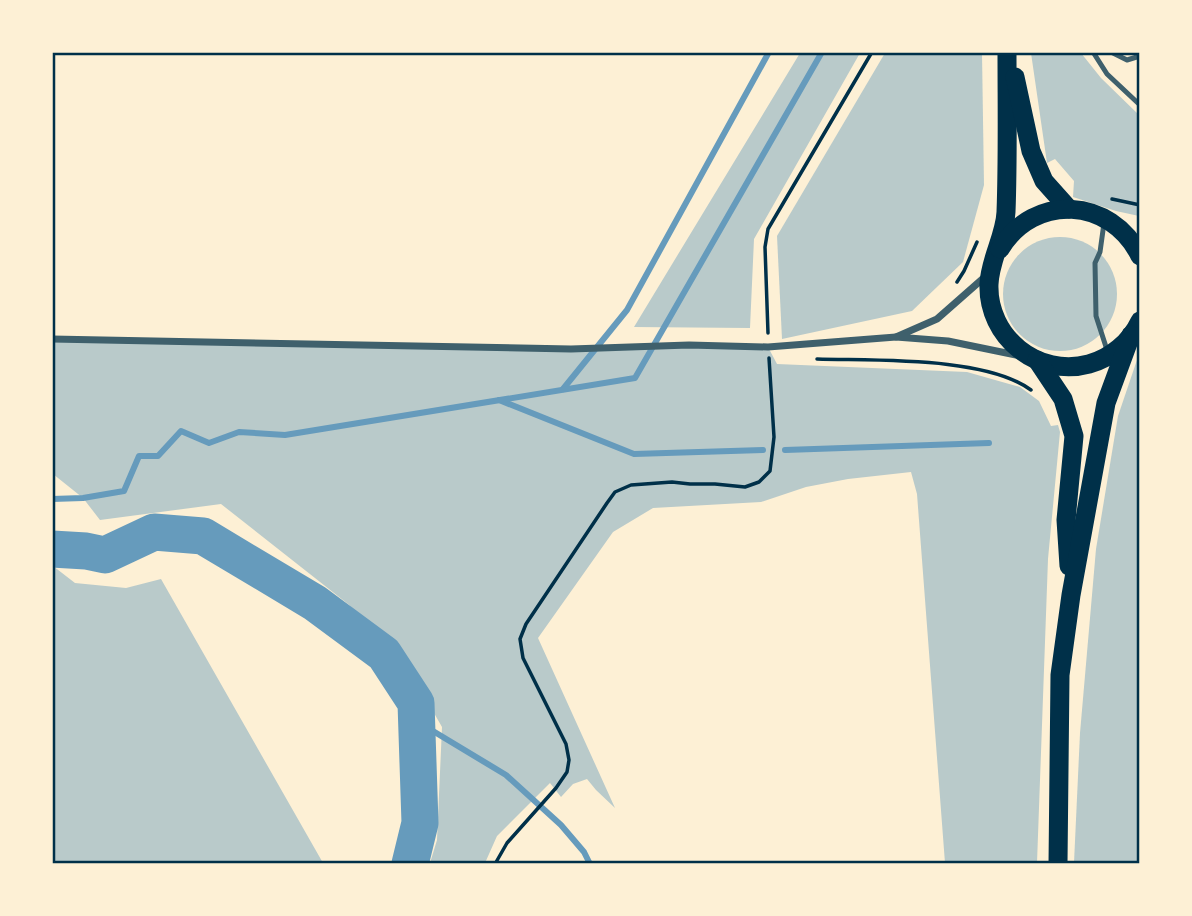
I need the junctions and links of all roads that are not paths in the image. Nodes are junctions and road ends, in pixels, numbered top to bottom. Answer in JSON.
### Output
{"nodes":[{"id":1,"x":1008,"y":52,"type":"edge"},
{"id":2,"x":1093,"y":52,"type":"edge"},
{"id":3,"x":1111,"y":52,"type":"edge"},
{"id":4,"x":1139,"y":56,"type":"edge"},
{"id":5,"x":1131,"y":97,"type":"junction"},
{"id":6,"x":1139,"y":97,"type":"edge"},
{"id":7,"x":1139,"y":105,"type":"edge"},
{"id":8,"x":1069,"y":209,"type":"junction"},
{"id":9,"x":1104,"y":218,"type":"junction"},
{"id":10,"x":1139,"y":256,"type":"edge"},
{"id":11,"x":992,"y":267,"type":"junction"},
{"id":12,"x":1135,"y":328,"type":"edge"},
{"id":13,"x":896,"y":337,"type":"junction"},
{"id":14,"x":52,"y":339,"type":"edge"},
{"id":15,"x":1109,"y":355,"type":"junction"},
{"id":16,"x":1034,"y":359,"type":"junction"},
{"id":17,"x":1115,"y":380,"type":"junction"},
{"id":18,"x":1071,"y":595,"type":"junction"},
{"id":19,"x":1058,"y":863,"type":"edge"}],
"edges":[{"from":1,"to":8,"type":"highway"},
{"from":1,"to":11,"type":"highway"},
{"from":2,"to":5,"type":"lane"},
{"from":3,"to":4,"type":"lane"},
{"from":5,"to":6,"type":"lane"},
{"from":5,"to":7,"type":"lane"},
{"from":8,"to":9,"type":"highway"},
{"from":8,"to":11,"type":"highway"},
{"from":9,"to":10,"type":"highway"},
{"from":9,"to":15,"type":"lane"},
{"from":11,"to":13,"type":"street"},
{"from":11,"to":16,"type":"highway"},
{"from":12,"to":15,"type":"highway"},
{"from":12,"to":17,"type":"highway"},
{"from":13,"to":14,"type":"street"},
{"from":13,"to":16,"type":"street"},
{"from":15,"to":16,"type":"highway"},
{"from":15,"to":17,"type":"lane"},
{"from":16,"to":18,"type":"highway"},
{"from":17,"to":18,"type":"highway"},
{"from":18,"to":19,"type":"highway"}]}
